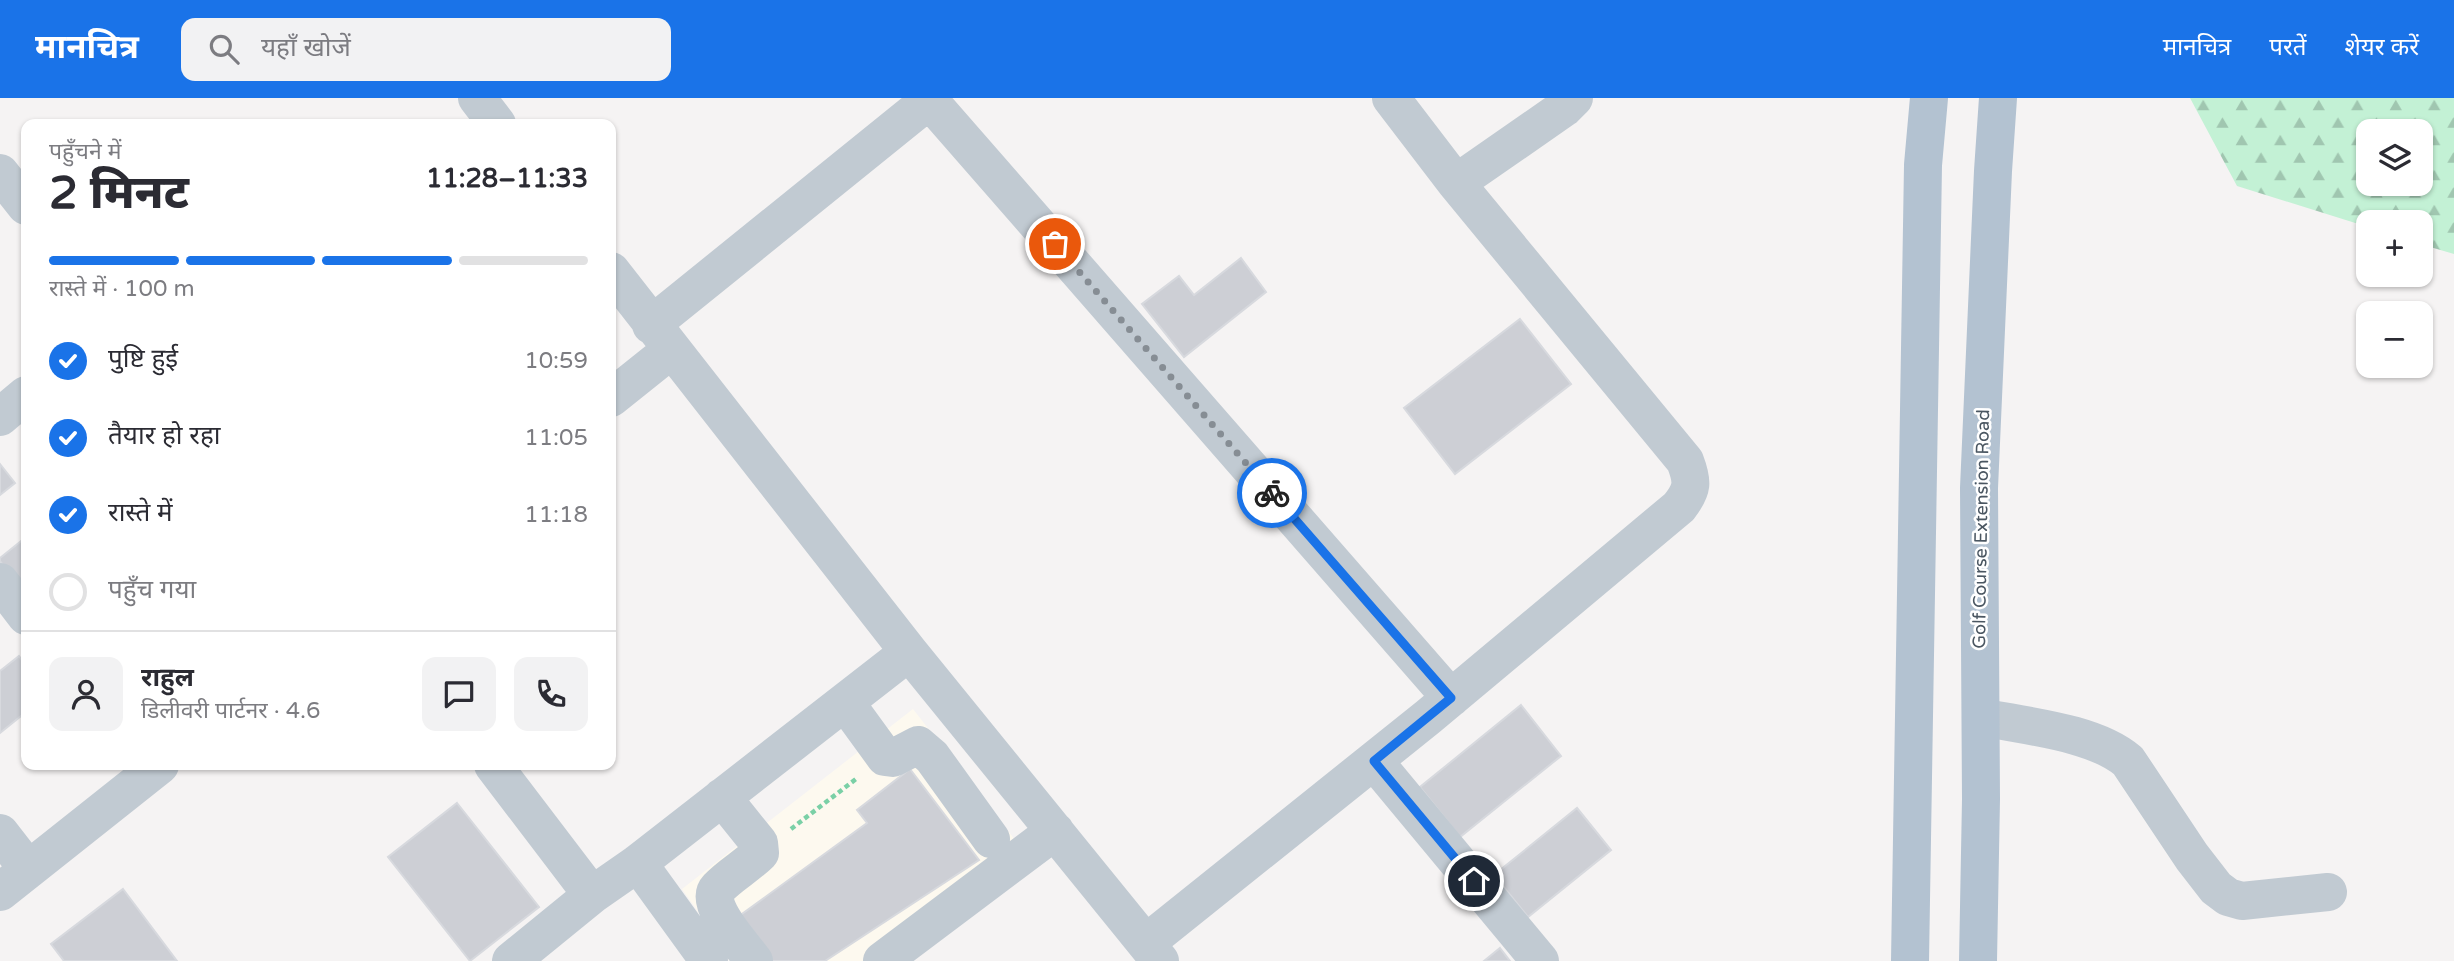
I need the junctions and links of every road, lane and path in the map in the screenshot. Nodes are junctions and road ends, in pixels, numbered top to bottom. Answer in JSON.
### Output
{"nodes":[{"id":1,"x":477,"y":98,"type":"edge"},
{"id":2,"x":1391,"y":98,"type":"edge"},
{"id":3,"x":1574,"y":98,"type":"edge"},
{"id":4,"x":1929,"y":98,"type":"edge"},
{"id":5,"x":1998,"y":98,"type":"edge"},
{"id":6,"x":931,"y":99,"type":"edge"},
{"id":7,"x":493,"y":119,"type":"edge"},
{"id":8,"x":0,"y":173,"type":"edge"},
{"id":9,"x":1456,"y":183,"type":"junction"},
{"id":10,"x":21,"y":200,"type":"edge"},
{"id":11,"x":616,"y":278,"type":"edge"},
{"id":12,"x":661,"y":337,"type":"junction"},
{"id":13,"x":616,"y":392,"type":"edge"},
{"id":14,"x":21,"y":400,"type":"edge"},
{"id":15,"x":0,"y":417,"type":"edge"},
{"id":16,"x":909,"y":652,"type":"junction"},
{"id":17,"x":1451,"y":698,"type":"junction"},
{"id":18,"x":845,"y":702,"type":"junction"},
{"id":19,"x":1980,"y":717,"type":"junction"},
{"id":20,"x":885,"y":757,"type":"junction"},
{"id":21,"x":1374,"y":761,"type":"junction"},
{"id":22,"x":149,"y":770,"type":"edge"},
{"id":23,"x":497,"y":770,"type":"edge"},
{"id":24,"x":1015,"y":782,"type":"junction"},
{"id":25,"x":722,"y":797,"type":"junction"},
{"id":26,"x":1055,"y":831,"type":"junction"},
{"id":27,"x":0,"y":833,"type":"edge"},
{"id":28,"x":760,"y":853,"type":"junction"},
{"id":29,"x":638,"y":863,"type":"junction"},
{"id":30,"x":14,"y":880,"type":"edge"},
{"id":31,"x":2328,"y":892,"type":"dead end"},
{"id":32,"x":592,"y":895,"type":"junction"},
{"id":33,"x":1153,"y":952,"type":"edge"},
{"id":34,"x":511,"y":961,"type":"edge"},
{"id":35,"x":709,"y":961,"type":"edge"},
{"id":36,"x":754,"y":961,"type":"edge"},
{"id":37,"x":882,"y":961,"type":"edge"},
{"id":38,"x":1540,"y":961,"type":"edge"},
{"id":39,"x":1910,"y":961,"type":"edge"},
{"id":40,"x":1978,"y":961,"type":"edge"}],
"edges":[{"from":1,"to":7,"type":"street"},
{"from":2,"to":9,"type":"street"},
{"from":3,"to":9,"type":"street"},
{"from":4,"to":39,"type":"main road"},
{"from":5,"to":19,"type":"main road","name":"Golf Course Extension Road"},
{"from":6,"to":12,"type":"street"},
{"from":6,"to":17,"type":"street"},
{"from":8,"to":10,"type":"street"},
{"from":9,"to":17,"type":"street"},
{"from":11,"to":12,"type":"street"},
{"from":12,"to":13,"type":"street"},
{"from":12,"to":16,"type":"street"},
{"from":14,"to":15,"type":"street"},
{"from":16,"to":18,"type":"street"},
{"from":16,"to":24,"type":"street"},
{"from":17,"to":21,"type":"street"},
{"from":18,"to":20,"type":"street"},
{"from":18,"to":25,"type":"street"},
{"from":19,"to":31,"type":"street"},
{"from":19,"to":40,"type":"main road","name":"Golf Course Extension Road"},
{"from":20,"to":24,"type":"street"},
{"from":20,"to":28,"type":"path"},
{"from":21,"to":33,"type":"street"},
{"from":21,"to":38,"type":"street"},
{"from":22,"to":30,"type":"street"},
{"from":23,"to":32,"type":"street"},
{"from":24,"to":26,"type":"street"},
{"from":25,"to":28,"type":"street"},
{"from":25,"to":29,"type":"street"},
{"from":26,"to":33,"type":"street"},
{"from":26,"to":37,"type":"street"},
{"from":27,"to":30,"type":"street"},
{"from":28,"to":36,"type":"street"},
{"from":29,"to":32,"type":"street"},
{"from":29,"to":35,"type":"street"},
{"from":32,"to":34,"type":"street"}]}
